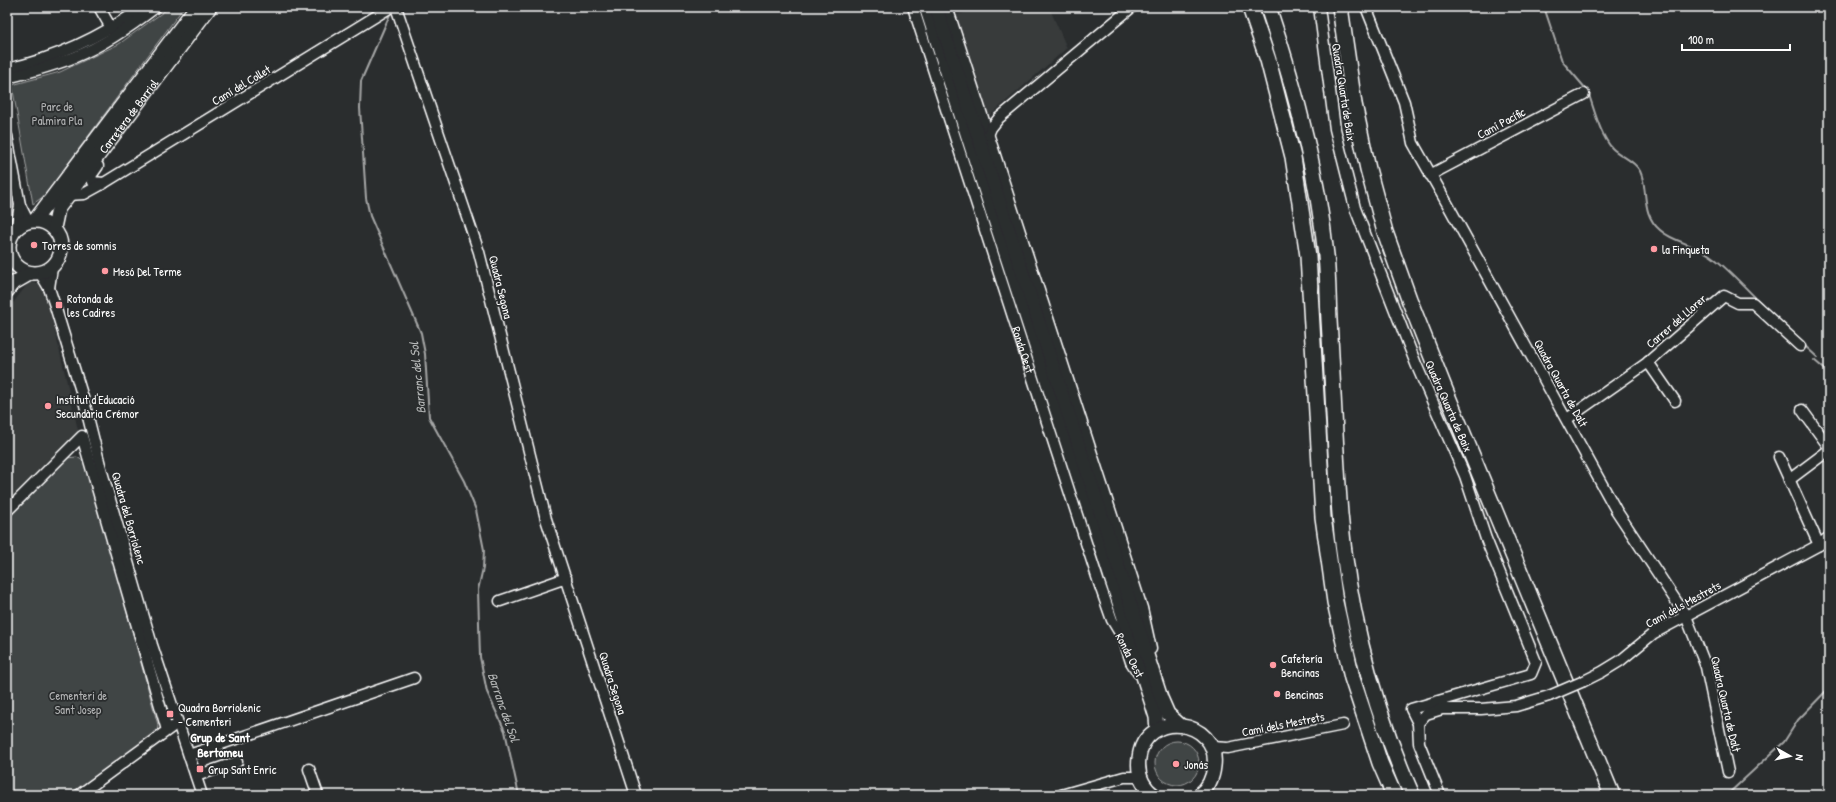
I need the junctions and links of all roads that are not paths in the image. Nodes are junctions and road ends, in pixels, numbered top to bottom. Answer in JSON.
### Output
{"nodes":[{"id":1,"x":99,"y":7,"type":"edge"},
{"id":2,"x":143,"y":7,"type":"edge"},
{"id":3,"x":156,"y":7,"type":"edge"},
{"id":4,"x":196,"y":7,"type":"edge"},
{"id":5,"x":210,"y":7,"type":"edge"},
{"id":6,"x":391,"y":7,"type":"edge"},
{"id":7,"x":396,"y":7,"type":"edge"},
{"id":8,"x":912,"y":7,"type":"edge"},
{"id":9,"x":926,"y":7,"type":"edge"},
{"id":10,"x":936,"y":7,"type":"edge"},
{"id":11,"x":947,"y":7,"type":"edge"},
{"id":12,"x":1132,"y":7,"type":"edge"},
{"id":13,"x":1250,"y":7,"type":"edge"},
{"id":14,"x":1268,"y":7,"type":"edge"},
{"id":15,"x":1319,"y":7,"type":"edge"},
{"id":16,"x":1340,"y":7,"type":"edge"},
{"id":17,"x":1366,"y":7,"type":"edge"},
{"id":18,"x":113,"y":31,"type":"junction"},
{"id":19,"x":7,"y":69,"type":"edge"},
{"id":20,"x":7,"y":78,"type":"edge"},
{"id":21,"x":1584,"y":94,"type":"dead end"},
{"id":22,"x":981,"y":112,"type":"junction"},
{"id":23,"x":999,"y":118,"type":"junction"},
{"id":24,"x":988,"y":135,"type":"junction"},
{"id":25,"x":7,"y":136,"type":"edge"},
{"id":26,"x":107,"y":144,"type":"junction"},
{"id":27,"x":1430,"y":175,"type":"junction"},
{"id":28,"x":104,"y":183,"type":"junction"},
{"id":29,"x":68,"y":196,"type":"junction"},
{"id":30,"x":20,"y":206,"type":"junction"},
{"id":31,"x":31,"y":221,"type":"junction"},
{"id":32,"x":16,"y":228,"type":"junction"},
{"id":33,"x":54,"y":228,"type":"junction"},
{"id":34,"x":8,"y":258,"type":"edge"},
{"id":35,"x":52,"y":268,"type":"junction"},
{"id":36,"x":36,"y":273,"type":"junction"},
{"id":37,"x":49,"y":288,"type":"junction"},
{"id":38,"x":7,"y":291,"type":"edge"},
{"id":39,"x":1800,"y":346,"type":"dead end"},
{"id":40,"x":1648,"y":362,"type":"junction"},
{"id":41,"x":1675,"y":401,"type":"dead end"},
{"id":42,"x":1802,"y":410,"type":"dead end"},
{"id":43,"x":1567,"y":419,"type":"junction"},
{"id":44,"x":1829,"y":447,"type":"edge"},
{"id":45,"x":1829,"y":450,"type":"edge"},
{"id":46,"x":1779,"y":457,"type":"dead end"},
{"id":47,"x":1789,"y":480,"type":"junction"},
{"id":48,"x":7,"y":511,"type":"edge"},
{"id":49,"x":1829,"y":537,"type":"edge"},
{"id":50,"x":1819,"y":545,"type":"junction"},
{"id":51,"x":566,"y":578,"type":"junction"},
{"id":52,"x":500,"y":601,"type":"dead end"},
{"id":53,"x":1686,"y":616,"type":"junction"},
{"id":54,"x":414,"y":678,"type":"dead end"},
{"id":55,"x":1151,"y":686,"type":"junction"},
{"id":56,"x":178,"y":722,"type":"junction"},
{"id":57,"x":1418,"y":723,"type":"junction"},
{"id":58,"x":1179,"y":724,"type":"junction"},
{"id":59,"x":1343,"y":725,"type":"dead end"},
{"id":60,"x":167,"y":730,"type":"junction"},
{"id":61,"x":1157,"y":730,"type":"junction"},
{"id":62,"x":1214,"y":752,"type":"junction"},
{"id":63,"x":189,"y":755,"type":"junction"},
{"id":64,"x":237,"y":762,"type":"dead end"},
{"id":65,"x":309,"y":769,"type":"dead end"},
{"id":66,"x":1139,"y":772,"type":"junction"},
{"id":67,"x":1728,"y":772,"type":"dead end"},
{"id":68,"x":196,"y":776,"type":"junction"},
{"id":69,"x":79,"y":795,"type":"edge"},
{"id":70,"x":202,"y":795,"type":"edge"},
{"id":71,"x":318,"y":795,"type":"edge"},
{"id":72,"x":636,"y":795,"type":"edge"},
{"id":73,"x":1062,"y":795,"type":"edge"},
{"id":74,"x":1154,"y":795,"type":"edge"},
{"id":75,"x":1200,"y":795,"type":"edge"},
{"id":76,"x":1394,"y":795,"type":"edge"},
{"id":77,"x":1412,"y":795,"type":"edge"},
{"id":78,"x":1440,"y":795,"type":"edge"},
{"id":79,"x":1612,"y":795,"type":"edge"}],
"edges":[{"from":1,"to":18,"type":"street"},
{"from":2,"to":18,"type":"street"},
{"from":3,"to":18,"type":"street"},
{"from":4,"to":31,"type":"main road","name":"Carretera de Borriol"},
{"from":5,"to":26,"type":"main road","name":"Carretera de Borriol"},
{"from":6,"to":28,"type":"street","name":"Camí del Collet"},
{"from":7,"to":51,"type":"street","name":"Quadra Segona"},
{"from":8,"to":55,"type":"street","name":"Ronda Oest"},
{"from":9,"to":55,"type":"main road","name":"Ronda Oest"},
{"from":10,"to":55,"type":"main road","name":"Ronda Oest"},
{"from":11,"to":22,"type":"street","name":"Ronda Oest"},
{"from":12,"to":23,"type":"street"},
{"from":13,"to":76,"type":"highway"},
{"from":14,"to":77,"type":"highway"},
{"from":15,"to":57,"type":"street","name":"Quadra Quarta de Baix"},
{"from":16,"to":79,"type":"highway"},
{"from":17,"to":27,"type":"street","name":"Quadra Quarta de Dalt"},
{"from":18,"to":19,"type":"street"},
{"from":18,"to":20,"type":"street"},
{"from":21,"to":27,"type":"street","name":"Camí Pacífic"},
{"from":22,"to":23,"type":"street"},
{"from":22,"to":24,"type":"street","name":"Ronda Oest"},
{"from":23,"to":24,"type":"street"},
{"from":24,"to":55,"type":"street","name":"Ronda Oest"},
{"from":25,"to":30,"type":"street"},
{"from":26,"to":28,"type":"street"},
{"from":26,"to":29,"type":"main road","name":"Carretera de Borriol"},
{"from":27,"to":43,"type":"street","name":"Quadra Quarta de Dalt"},
{"from":28,"to":29,"type":"street","name":"Camí del Collet"},
{"from":29,"to":33,"type":"main road","name":"Carretera de Borriol"},
{"from":30,"to":31,"type":"street"},
{"from":30,"to":32,"type":"street"},
{"from":31,"to":32,"type":"main road"},
{"from":31,"to":33,"type":"main road"},
{"from":32,"to":34,"type":"main road"},
{"from":33,"to":35,"type":"main road"},
{"from":34,"to":36,"type":"main road"},
{"from":35,"to":36,"type":"main road"},
{"from":35,"to":37,"type":"street","name":"Quadra del Borriolenc"},
{"from":36,"to":37,"type":"street","name":"Quadra del Borriolenc"},
{"from":36,"to":38,"type":"main road"},
{"from":37,"to":56,"type":"street","name":"Quadra del Borriolenc"},
{"from":39,"to":40,"type":"street","name":"Carrer del Llorer"},
{"from":40,"to":41,"type":"street"},
{"from":40,"to":43,"type":"street","name":"Carrer del Llorer"},
{"from":42,"to":44,"type":"street"},
{"from":43,"to":53,"type":"street","name":"Quadra Quarta de Dalt"},
{"from":45,"to":47,"type":"street"},
{"from":46,"to":47,"type":"street"},
{"from":47,"to":50,"type":"street"},
{"from":48,"to":60,"type":"street"},
{"from":49,"to":50,"type":"street","name":"Camí dels Mestrets"},
{"from":50,"to":53,"type":"street","name":"Camí dels Mestrets"},
{"from":51,"to":52,"type":"street"},
{"from":51,"to":72,"type":"street","name":"Quadra Segona"},
{"from":53,"to":57,"type":"street","name":"Camí dels Mestrets","bridge":true},
{"from":53,"to":67,"type":"street","name":"Quadra Quarta de Dalt"},
{"from":54,"to":63,"type":"street"},
{"from":55,"to":58,"type":"main road","name":"Ronda Oest"},
{"from":55,"to":61,"type":"main road","name":"Ronda Oest"},
{"from":56,"to":60,"type":"street"},
{"from":56,"to":63,"type":"street","name":"Quadra del Borriolenc"},
{"from":57,"to":78,"type":"street"},
{"from":58,"to":61,"type":"main road"},
{"from":58,"to":62,"type":"main road"},
{"from":59,"to":62,"type":"street","name":"Camí dels Mestrets"},
{"from":60,"to":69,"type":"street"},
{"from":61,"to":66,"type":"main road"},
{"from":62,"to":75,"type":"main road"},
{"from":63,"to":68,"type":"street","name":"Quadra del Borriolenc"},
{"from":64,"to":68,"type":"street"},
{"from":65,"to":71,"type":"street"},
{"from":66,"to":73,"type":"street"},
{"from":66,"to":74,"type":"main road"},
{"from":68,"to":70,"type":"street","name":"Quadra del Borriolenc"}]}
